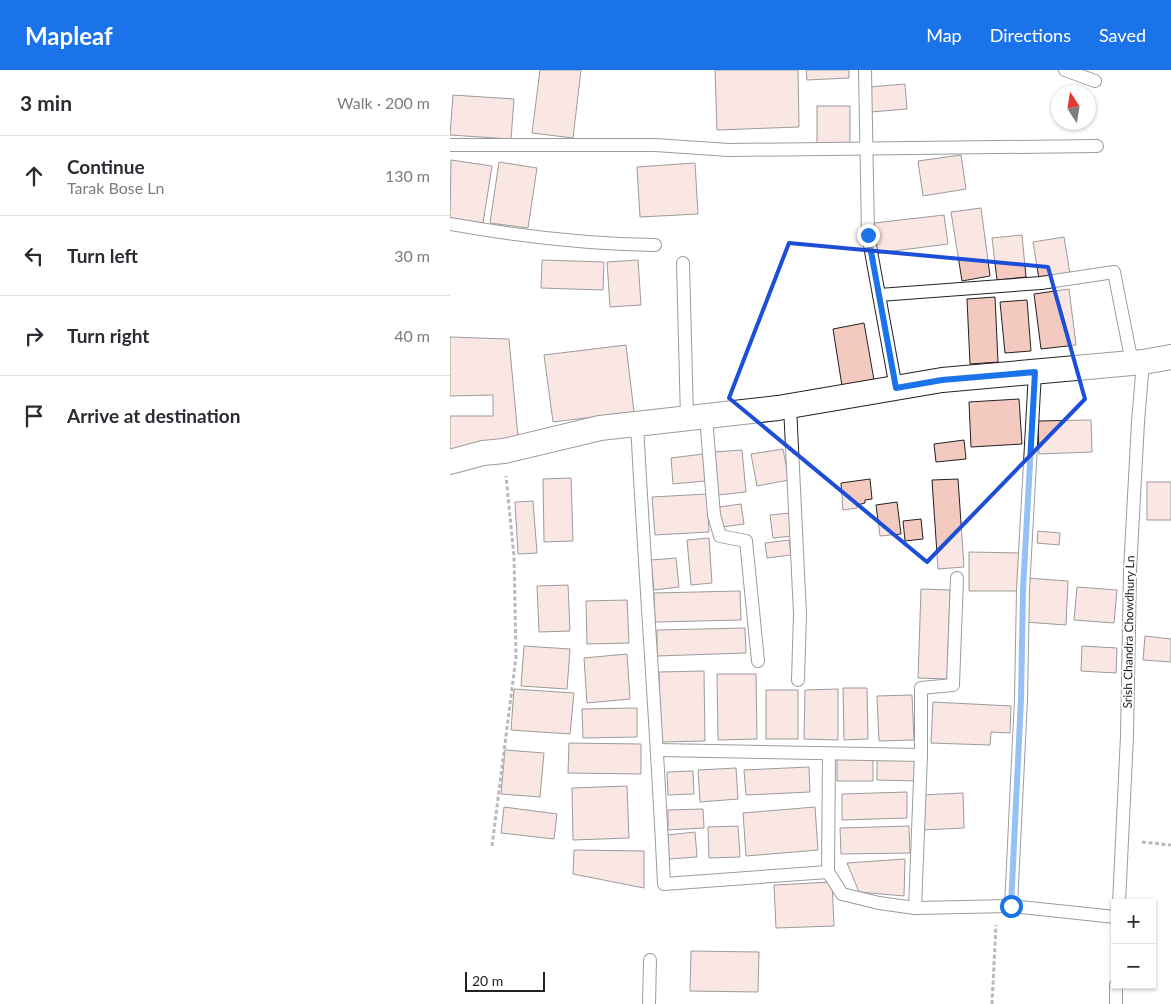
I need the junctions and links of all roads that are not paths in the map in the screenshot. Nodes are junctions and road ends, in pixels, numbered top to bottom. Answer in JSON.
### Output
{"nodes":[{"id":1,"x":865,"y":70,"type":"edge"},
{"id":2,"x":1065,"y":70,"type":"edge"},
{"id":3,"x":1095,"y":81,"type":"dead end"},
{"id":4,"x":450,"y":144,"type":"edge"},
{"id":5,"x":1097,"y":146,"type":"dead end"},
{"id":6,"x":867,"y":148,"type":"junction"},
{"id":7,"x":450,"y":224,"type":"edge"},
{"id":8,"x":655,"y":245,"type":"dead end"},
{"id":9,"x":682,"y":263,"type":"dead end"},
{"id":10,"x":879,"y":295,"type":"junction"},
{"id":11,"x":1171,"y":357,"type":"edge"},
{"id":12,"x":1138,"y":363,"type":"junction"},
{"id":13,"x":1035,"y":372,"type":"junction"},
{"id":14,"x":896,"y":388,"type":"junction"},
{"id":15,"x":790,"y":406,"type":"junction"},
{"id":16,"x":697,"y":418,"type":"junction"},
{"id":17,"x":637,"y":424,"type":"junction"},
{"id":18,"x":450,"y":462,"type":"edge"},
{"id":19,"x":957,"y":578,"type":"dead end"},
{"id":20,"x":758,"y":661,"type":"dead end"},
{"id":21,"x":798,"y":680,"type":"dead end"},
{"id":22,"x":658,"y":750,"type":"junction"},
{"id":23,"x":829,"y":754,"type":"junction"},
{"id":24,"x":921,"y":755,"type":"junction"},
{"id":25,"x":828,"y":872,"type":"junction"},
{"id":26,"x":1119,"y":899,"type":"edge"},
{"id":27,"x":1011,"y":906,"type":"junction"},
{"id":28,"x":915,"y":908,"type":"junction"},
{"id":29,"x":1111,"y":917,"type":"edge"},
{"id":30,"x":650,"y":960,"type":"dead end"},
{"id":31,"x":1116,"y":989,"type":"edge"},
{"id":32,"x":649,"y":1004,"type":"edge"},
{"id":33,"x":1116,"y":1004,"type":"edge"}],
"edges":[{"from":1,"to":6,"type":"lane"},
{"from":2,"to":3,"type":"lane"},
{"from":4,"to":6,"type":"lane"},
{"from":5,"to":6,"type":"lane"},
{"from":6,"to":10,"type":"lane"},
{"from":7,"to":8,"type":"lane"},
{"from":9,"to":16,"type":"lane"},
{"from":10,"to":12,"type":"lane","name":"Srish Chandra Chowdhury Ln"},
{"from":10,"to":14,"type":"lane"},
{"from":11,"to":12,"type":"street"},
{"from":12,"to":13,"type":"street"},
{"from":12,"to":26,"type":"lane","name":"Srish Chandra Chowdhury Ln"},
{"from":13,"to":14,"type":"street"},
{"from":13,"to":27,"type":"lane"},
{"from":14,"to":15,"type":"street"},
{"from":15,"to":16,"type":"street"},
{"from":15,"to":21,"type":"lane"},
{"from":16,"to":17,"type":"street"},
{"from":16,"to":20,"type":"lane"},
{"from":17,"to":18,"type":"street"},
{"from":17,"to":22,"type":"lane"},
{"from":19,"to":24,"type":"lane"},
{"from":22,"to":23,"type":"lane"},
{"from":22,"to":25,"type":"lane"},
{"from":23,"to":24,"type":"lane"},
{"from":23,"to":25,"type":"lane"},
{"from":24,"to":28,"type":"lane"},
{"from":25,"to":28,"type":"lane"},
{"from":27,"to":28,"type":"lane"},
{"from":27,"to":29,"type":"lane"},
{"from":30,"to":32,"type":"lane"},
{"from":31,"to":33,"type":"lane"}]}
